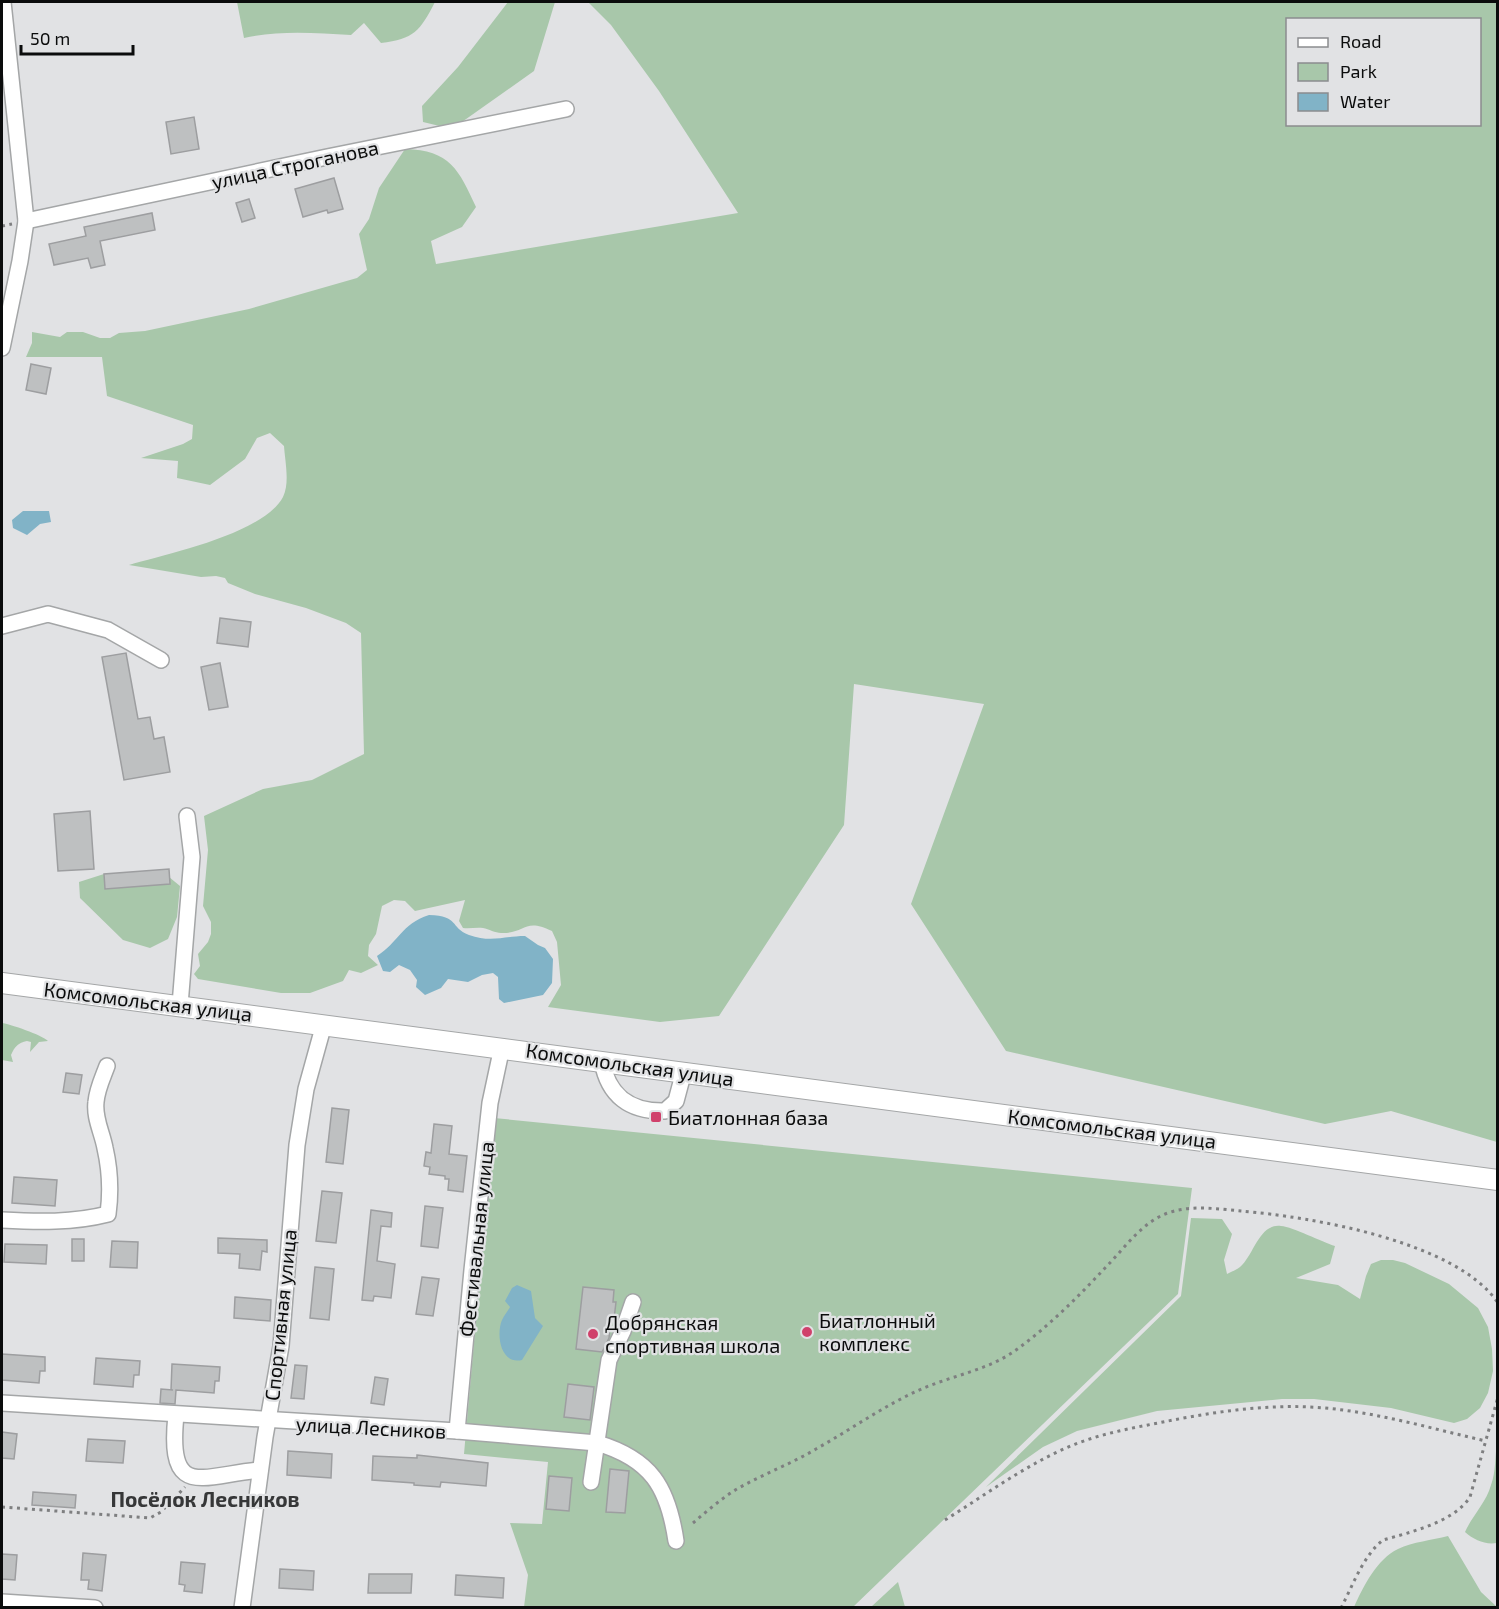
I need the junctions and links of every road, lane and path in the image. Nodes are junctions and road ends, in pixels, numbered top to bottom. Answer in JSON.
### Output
{"nodes":[{"id":1,"x":3,"y":2,"type":"edge"},
{"id":2,"x":566,"y":109,"type":"dead end"},
{"id":3,"x":26,"y":221,"type":"junction"},
{"id":4,"x":2,"y":348,"type":"edge"},
{"id":5,"x":2,"y":626,"type":"edge"},
{"id":6,"x":161,"y":660,"type":"dead end"},
{"id":7,"x":187,"y":816,"type":"dead end"},
{"id":8,"x":2,"y":983,"type":"edge"},
{"id":9,"x":180,"y":1005,"type":"junction"},
{"id":10,"x":324,"y":1024,"type":"junction"},
{"id":11,"x":502,"y":1047,"type":"junction"},
{"id":12,"x":602,"y":1060,"type":"junction"},
{"id":13,"x":107,"y":1066,"type":"dead end"},
{"id":14,"x":684,"y":1071,"type":"junction"},
{"id":15,"x":1497,"y":1180,"type":"edge"},
{"id":16,"x":2,"y":1220,"type":"edge"},
{"id":17,"x":633,"y":1302,"type":"dead end"},
{"id":18,"x":1497,"y":1303,"type":"edge"},
{"id":19,"x":1497,"y":1397,"type":"edge"},
{"id":20,"x":2,"y":1403,"type":"edge"},
{"id":21,"x":176,"y":1415,"type":"junction"},
{"id":22,"x":268,"y":1421,"type":"junction"},
{"id":23,"x":457,"y":1431,"type":"junction"},
{"id":24,"x":1486,"y":1440,"type":"junction"},
{"id":25,"x":597,"y":1443,"type":"junction"},
{"id":26,"x":260,"y":1470,"type":"junction"},
{"id":27,"x":194,"y":1478,"type":"junction"},
{"id":28,"x":591,"y":1482,"type":"dead end"},
{"id":29,"x":2,"y":1507,"type":"edge"},
{"id":30,"x":945,"y":1520,"type":"dead end"},
{"id":31,"x":693,"y":1523,"type":"dead end"},
{"id":32,"x":676,"y":1541,"type":"dead end"},
{"id":33,"x":2,"y":1602,"type":"edge"},
{"id":34,"x":95,"y":1608,"type":"edge"},
{"id":35,"x":242,"y":1608,"type":"edge"},
{"id":36,"x":1341,"y":1608,"type":"edge"}],
"edges":[{"from":1,"to":3,"type":"street"},
{"from":2,"to":3,"type":"street","name":"улица Строганова"},
{"from":3,"to":4,"type":"street"},
{"from":5,"to":6,"type":"street"},
{"from":7,"to":9,"type":"street"},
{"from":8,"to":9,"type":"main road","name":"Комсомольская улица"},
{"from":9,"to":10,"type":"main road","name":"Комсомольская улица"},
{"from":10,"to":11,"type":"main road","name":"Комсомольская улица"},
{"from":10,"to":22,"type":"street","name":"Спортивная улица"},
{"from":11,"to":12,"type":"main road","name":"Комсомольская улица"},
{"from":11,"to":23,"type":"street","name":"Фестивальная улица"},
{"from":12,"to":14,"type":"main road","name":"Комсомольская улица"},
{"from":12,"to":14,"type":"street"},
{"from":13,"to":16,"type":"street"},
{"from":14,"to":15,"type":"main road","name":"Комсомольская улица"},
{"from":17,"to":25,"type":"street"},
{"from":18,"to":31,"type":"path"},
{"from":19,"to":24,"type":"path"},
{"from":20,"to":21,"type":"street","name":"улица Лесников"},
{"from":21,"to":22,"type":"street","name":"улица Лесников"},
{"from":21,"to":27,"type":"street"},
{"from":22,"to":23,"type":"street","name":"улица Лесников"},
{"from":22,"to":26,"type":"street","name":"Спортивная улица"},
{"from":23,"to":25,"type":"street","name":"улица Лесников"},
{"from":24,"to":30,"type":"path"},
{"from":24,"to":36,"type":"path"},
{"from":25,"to":28,"type":"street"},
{"from":25,"to":32,"type":"street","name":"улица Лесников"},
{"from":26,"to":27,"type":"street"},
{"from":26,"to":35,"type":"street","name":"Спортивная улица"},
{"from":27,"to":29,"type":"path"},
{"from":33,"to":34,"type":"street"}]}
